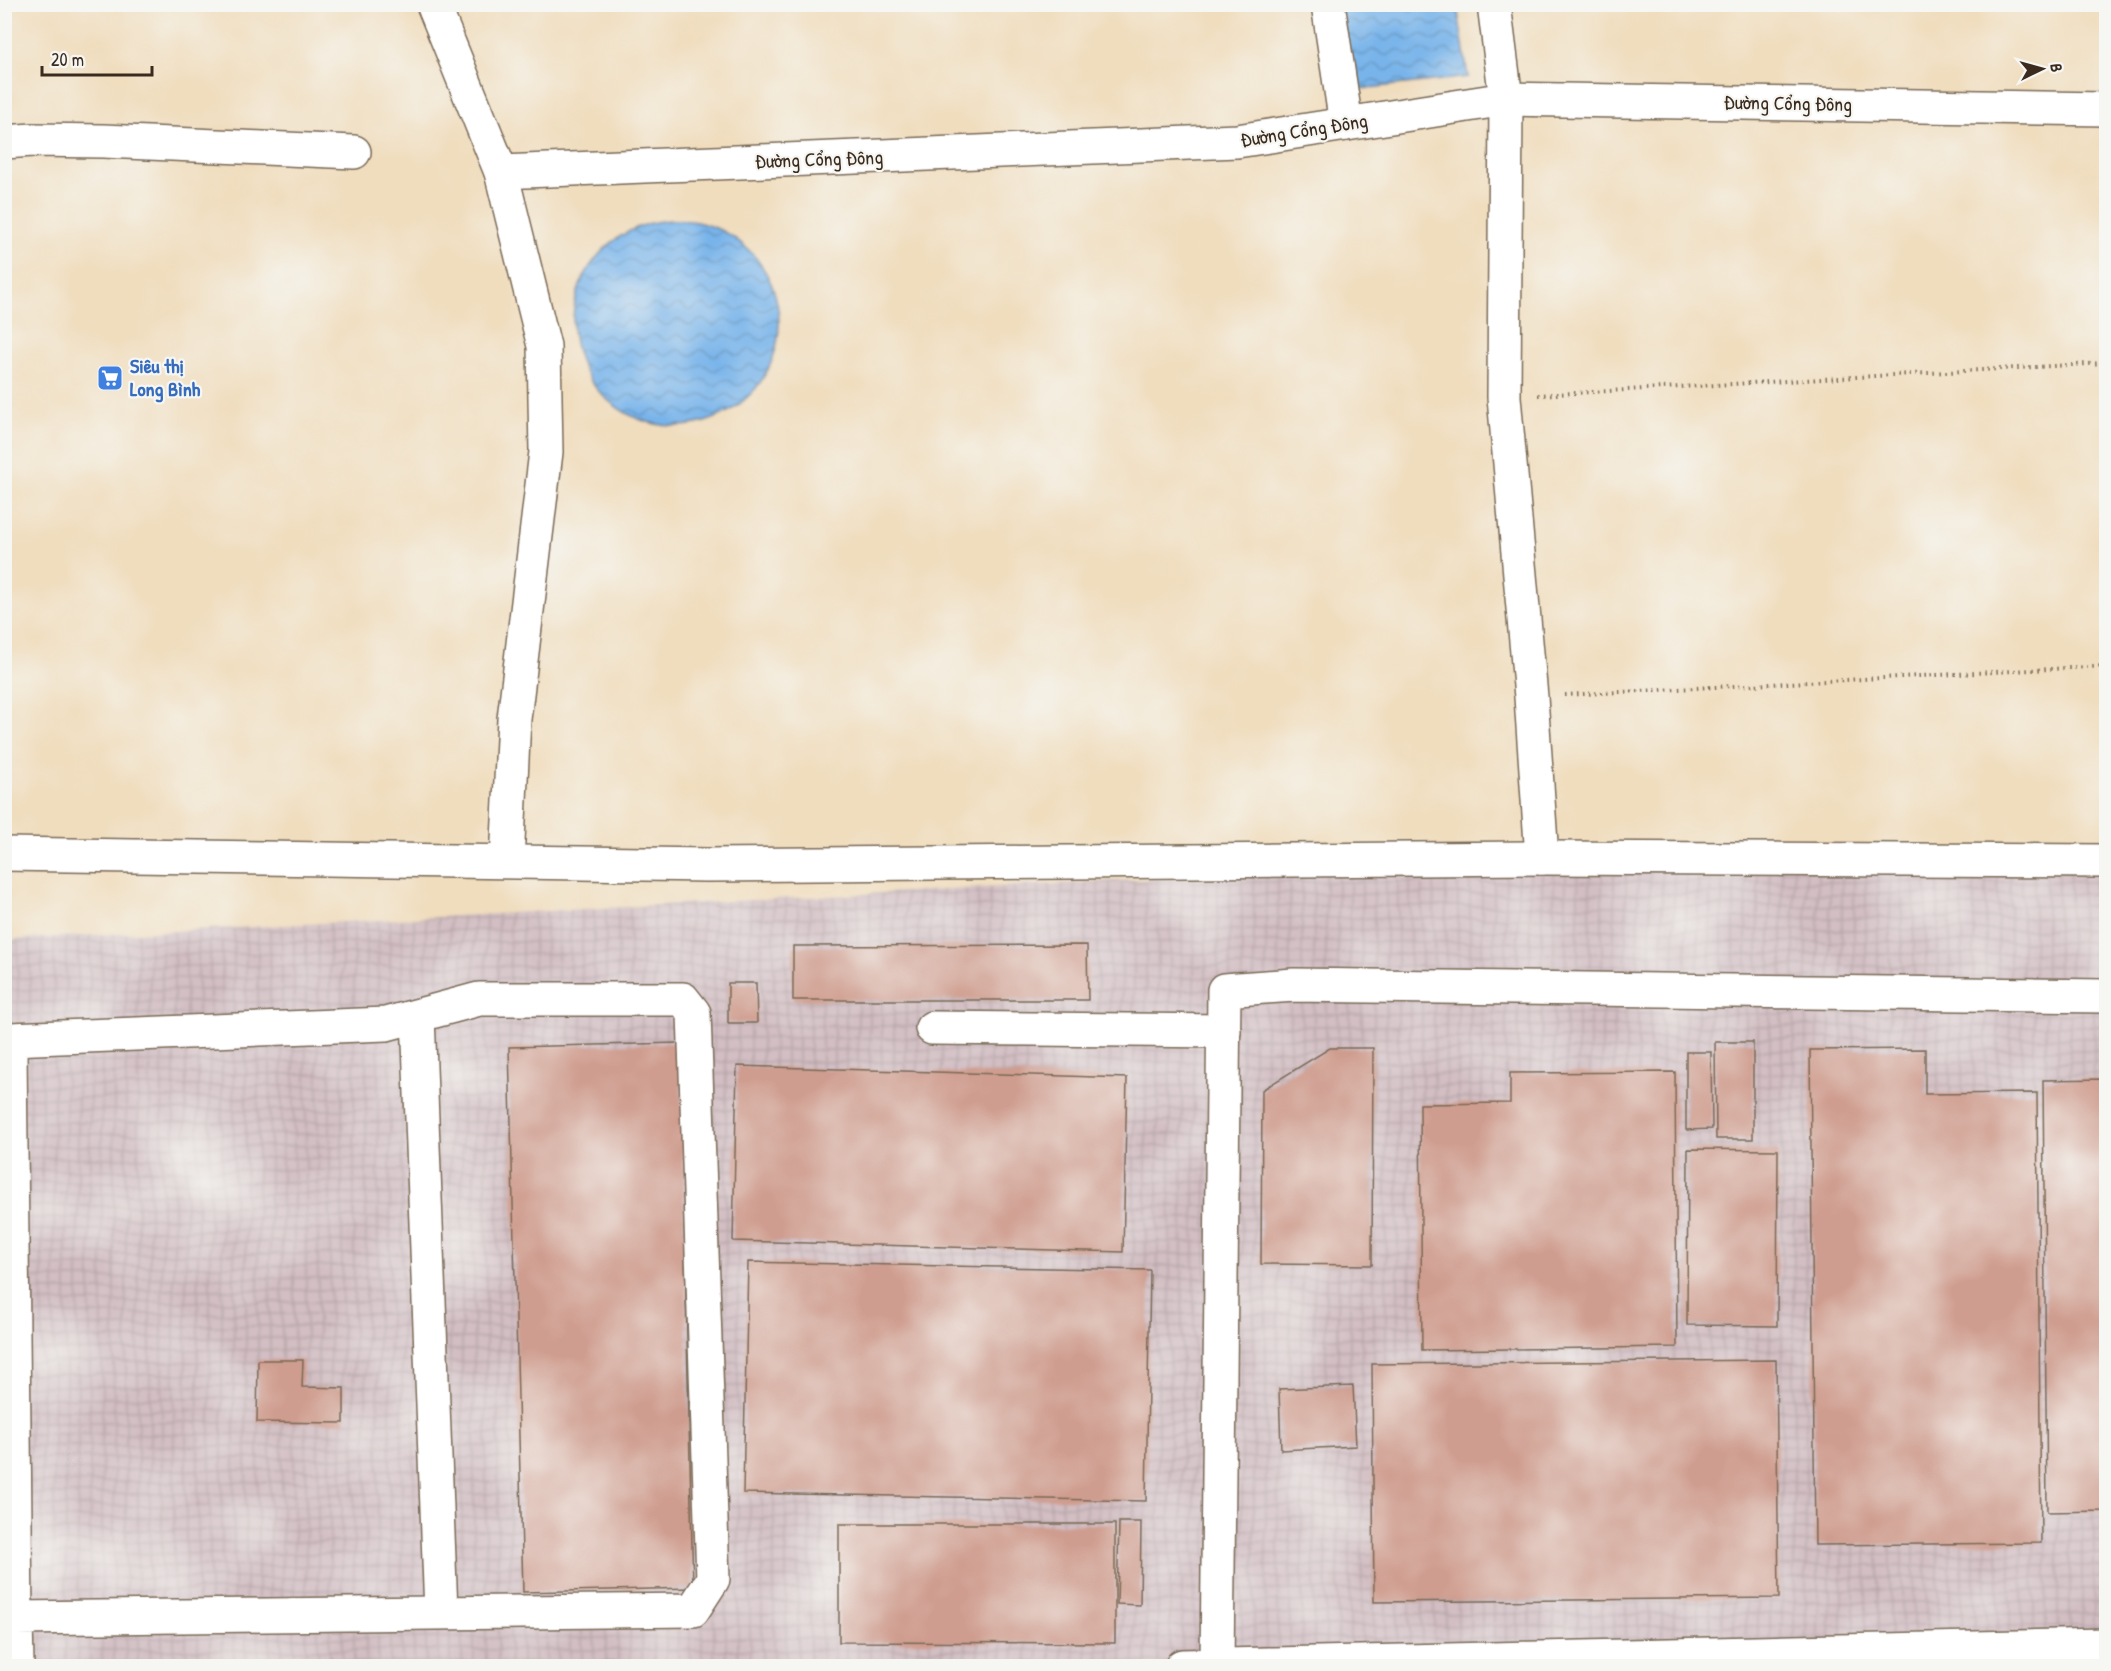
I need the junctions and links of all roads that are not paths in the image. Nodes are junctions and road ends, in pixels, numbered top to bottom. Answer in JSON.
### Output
{"nodes":[{"id":1,"x":433,"y":4,"type":"edge"},
{"id":2,"x":1328,"y":4,"type":"edge"},
{"id":3,"x":1494,"y":4,"type":"edge"},
{"id":4,"x":1506,"y":99,"type":"junction"},
{"id":5,"x":2106,"y":109,"type":"edge"},
{"id":6,"x":1346,"y":124,"type":"junction"},
{"id":7,"x":4,"y":142,"type":"edge"},
{"id":8,"x":354,"y":152,"type":"dead end"},
{"id":9,"x":501,"y":172,"type":"junction"},
{"id":10,"x":4,"y":854,"type":"edge"},
{"id":11,"x":1542,"y":858,"type":"junction"},
{"id":12,"x":507,"y":861,"type":"junction"},
{"id":13,"x":2106,"y":861,"type":"edge"},
{"id":14,"x":2106,"y":996,"type":"edge"},
{"id":15,"x":418,"y":1016,"type":"junction"},
{"id":16,"x":932,"y":1028,"type":"dead end"},
{"id":17,"x":1224,"y":1031,"type":"junction"},
{"id":18,"x":7,"y":1053,"type":"edge"},
{"id":19,"x":8,"y":1209,"type":"edge"},
{"id":20,"x":441,"y":1612,"type":"junction"},
{"id":21,"x":10,"y":1618,"type":"edge"},
{"id":22,"x":2106,"y":1646,"type":"edge"},
{"id":23,"x":16,"y":1666,"type":"edge"},
{"id":24,"x":1182,"y":1666,"type":"edge"},
{"id":25,"x":1217,"y":1666,"type":"edge"}],
"edges":[{"from":1,"to":9,"type":"street"},
{"from":2,"to":6,"type":"street"},
{"from":3,"to":4,"type":"street"},
{"from":4,"to":5,"type":"street","name":"Đường Cổng Đông"},
{"from":4,"to":6,"type":"street","name":"Đường Cổng Đông"},
{"from":4,"to":11,"type":"street"},
{"from":6,"to":9,"type":"street","name":"Đường Cổng Đông"},
{"from":7,"to":8,"type":"street"},
{"from":9,"to":12,"type":"street"},
{"from":10,"to":12,"type":"street"},
{"from":11,"to":12,"type":"street"},
{"from":11,"to":13,"type":"street"},
{"from":14,"to":17,"type":"street"},
{"from":15,"to":18,"type":"street"},
{"from":15,"to":20,"type":"street"},
{"from":15,"to":20,"type":"street"},
{"from":16,"to":17,"type":"street"},
{"from":17,"to":25,"type":"street"},
{"from":18,"to":19,"type":"street"},
{"from":19,"to":21,"type":"street"},
{"from":20,"to":21,"type":"street"},
{"from":21,"to":23,"type":"street"},
{"from":22,"to":25,"type":"street"},
{"from":24,"to":25,"type":"street"}]}
